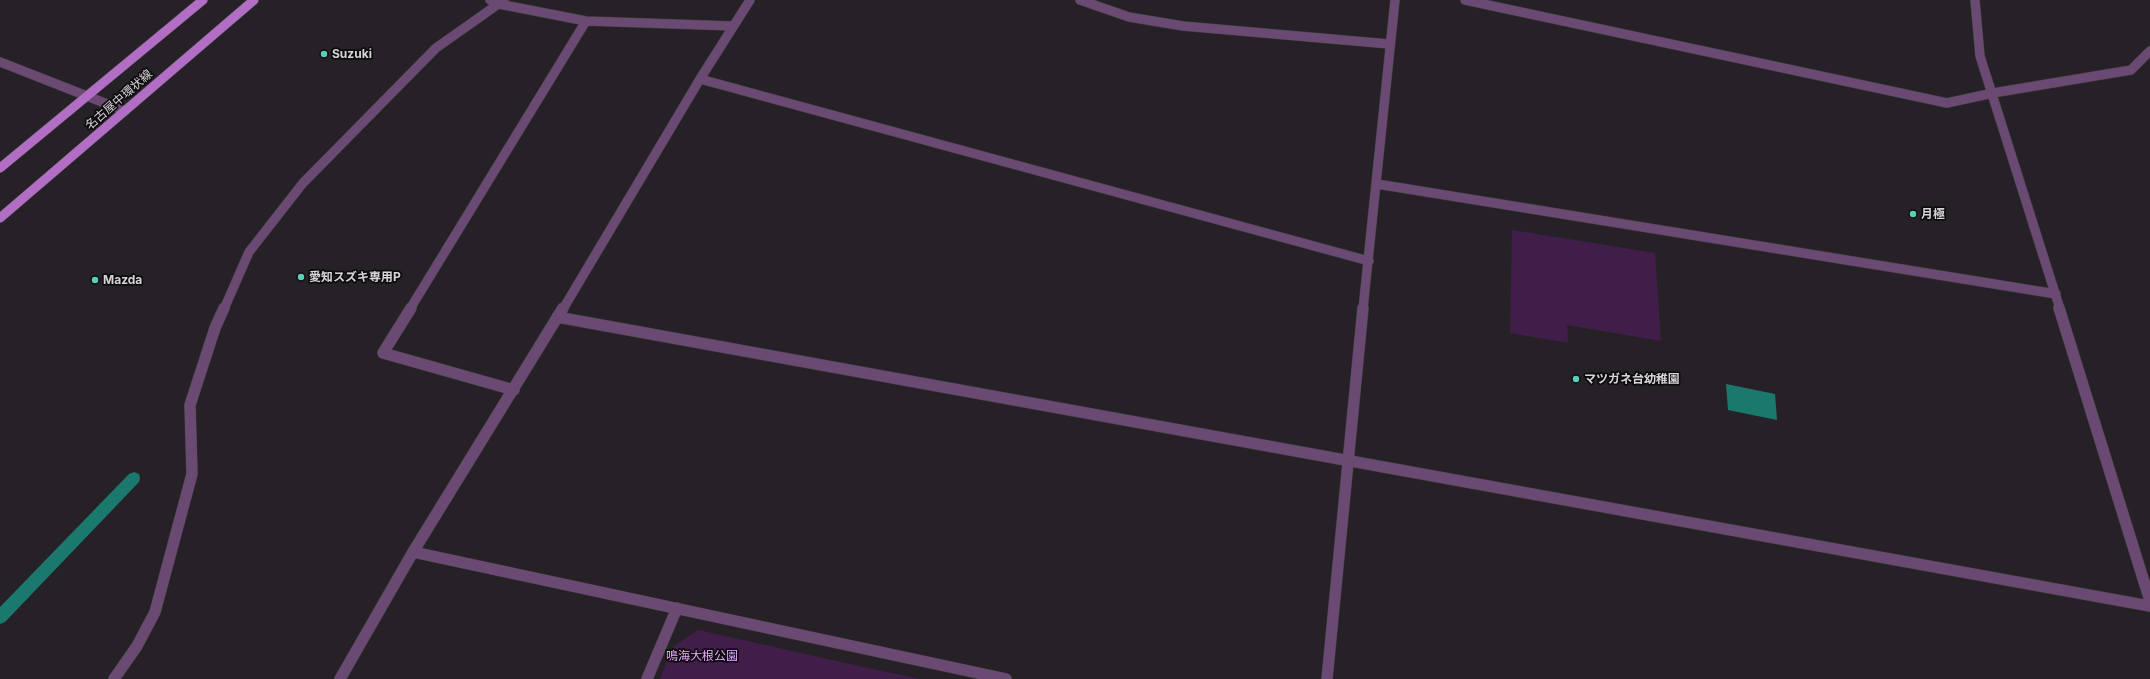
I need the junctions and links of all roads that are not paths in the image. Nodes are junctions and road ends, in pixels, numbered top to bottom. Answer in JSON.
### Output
{"nodes":[{"id":1,"x":203,"y":0,"type":"edge"},
{"id":2,"x":254,"y":0,"type":"edge"},
{"id":3,"x":750,"y":0,"type":"edge"},
{"id":4,"x":1080,"y":0,"type":"edge"},
{"id":5,"x":1395,"y":0,"type":"edge"},
{"id":6,"x":1465,"y":0,"type":"edge"},
{"id":7,"x":1975,"y":0,"type":"edge"},
{"id":8,"x":497,"y":1,"type":"edge"},
{"id":9,"x":586,"y":21,"type":"junction"},
{"id":10,"x":733,"y":26,"type":"junction"},
{"id":11,"x":1389,"y":44,"type":"junction"},
{"id":12,"x":2150,"y":51,"type":"edge"},
{"id":13,"x":0,"y":62,"type":"edge"},
{"id":14,"x":700,"y":79,"type":"junction"},
{"id":15,"x":1993,"y":93,"type":"junction"},
{"id":16,"x":87,"y":96,"type":"junction"},
{"id":17,"x":125,"y":110,"type":"junction"},
{"id":18,"x":0,"y":168,"type":"edge"},
{"id":19,"x":1376,"y":184,"type":"junction"},
{"id":20,"x":0,"y":218,"type":"edge"},
{"id":21,"x":1369,"y":261,"type":"junction"},
{"id":22,"x":2056,"y":294,"type":"junction"},
{"id":23,"x":557,"y":317,"type":"junction"},
{"id":24,"x":514,"y":390,"type":"junction"},
{"id":25,"x":1348,"y":459,"type":"junction"},
{"id":26,"x":413,"y":552,"type":"junction"},
{"id":27,"x":2150,"y":601,"type":"edge"},
{"id":28,"x":2150,"y":606,"type":"edge"},
{"id":29,"x":677,"y":608,"type":"junction"},
{"id":30,"x":114,"y":679,"type":"edge"},
{"id":31,"x":340,"y":679,"type":"edge"},
{"id":32,"x":647,"y":679,"type":"edge"},
{"id":33,"x":1006,"y":679,"type":"edge"},
{"id":34,"x":1327,"y":679,"type":"edge"}],
"edges":[{"from":1,"to":16,"type":"main road","name":"名古屋中環状線"},
{"from":2,"to":17,"type":"main road","name":"名古屋中環状線"},
{"from":3,"to":10,"type":"street"},
{"from":4,"to":11,"type":"street"},
{"from":5,"to":11,"type":"street"},
{"from":6,"to":15,"type":"street"},
{"from":7,"to":15,"type":"street"},
{"from":8,"to":9,"type":"street"},
{"from":8,"to":30,"type":"street"},
{"from":9,"to":10,"type":"street"},
{"from":9,"to":24,"type":"street"},
{"from":10,"to":14,"type":"street"},
{"from":11,"to":19,"type":"street"},
{"from":12,"to":15,"type":"street"},
{"from":13,"to":16,"type":"street"},
{"from":14,"to":21,"type":"street"},
{"from":14,"to":23,"type":"street"},
{"from":15,"to":22,"type":"street"},
{"from":16,"to":17,"type":"street"},
{"from":16,"to":18,"type":"main road","name":"名古屋中環状線"},
{"from":17,"to":20,"type":"main road","name":"名古屋中環状線"},
{"from":19,"to":21,"type":"street"},
{"from":19,"to":22,"type":"street"},
{"from":21,"to":25,"type":"street"},
{"from":22,"to":27,"type":"street"},
{"from":23,"to":24,"type":"street"},
{"from":23,"to":25,"type":"street"},
{"from":24,"to":26,"type":"street"},
{"from":25,"to":28,"type":"street"},
{"from":25,"to":34,"type":"street"},
{"from":26,"to":29,"type":"street"},
{"from":26,"to":31,"type":"street"},
{"from":29,"to":32,"type":"street"},
{"from":29,"to":33,"type":"street"}]}
